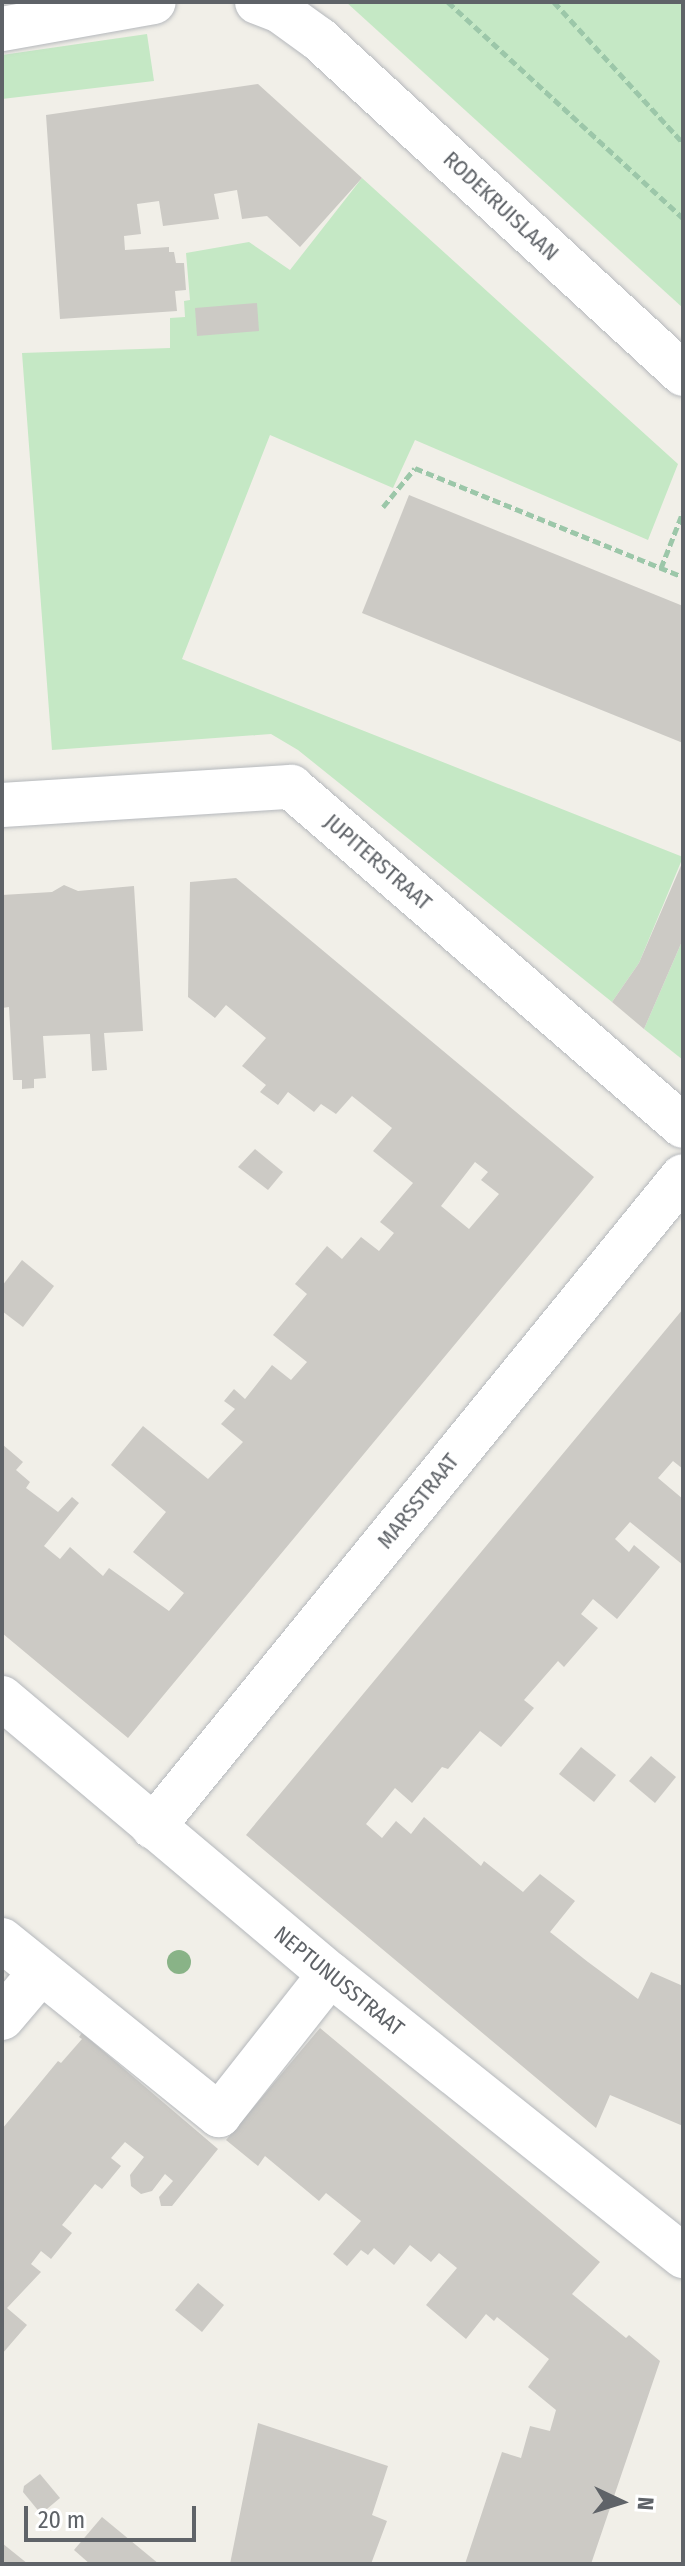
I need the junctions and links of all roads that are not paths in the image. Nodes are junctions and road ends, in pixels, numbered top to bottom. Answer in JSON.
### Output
{"nodes":[{"id":1,"x":154,"y":2,"type":"edge"},
{"id":2,"x":257,"y":2,"type":"edge"},
{"id":3,"x":2,"y":29,"type":"edge"},
{"id":4,"x":683,"y":374,"type":"edge"},
{"id":5,"x":2,"y":805,"type":"edge"},
{"id":6,"x":683,"y":1126,"type":"edge"},
{"id":7,"x":683,"y":1176,"type":"edge"},
{"id":8,"x":2,"y":1698,"type":"edge"},
{"id":9,"x":153,"y":1827,"type":"junction"},
{"id":10,"x":2,"y":1940,"type":"edge"},
{"id":11,"x":41,"y":1972,"type":"junction"},
{"id":12,"x":330,"y":1974,"type":"junction"},
{"id":13,"x":2,"y":2018,"type":"edge"},
{"id":14,"x":683,"y":2256,"type":"edge"}],
"edges":[{"from":1,"to":3,"type":"street"},
{"from":2,"to":4,"type":"street","name":"RODEKRUISLAAN"},
{"from":5,"to":6,"type":"street","name":"JUPITERSTRAAT"},
{"from":7,"to":9,"type":"street","name":"MARSSTRAAT"},
{"from":8,"to":9,"type":"street","name":"NEPTUNUSSTRAAT"},
{"from":9,"to":12,"type":"street","name":"NEPTUNUSSTRAAT"},
{"from":10,"to":11,"type":"street"},
{"from":11,"to":12,"type":"street"},
{"from":11,"to":13,"type":"street"},
{"from":12,"to":14,"type":"street","name":"NEPTUNUSSTRAAT"}]}
